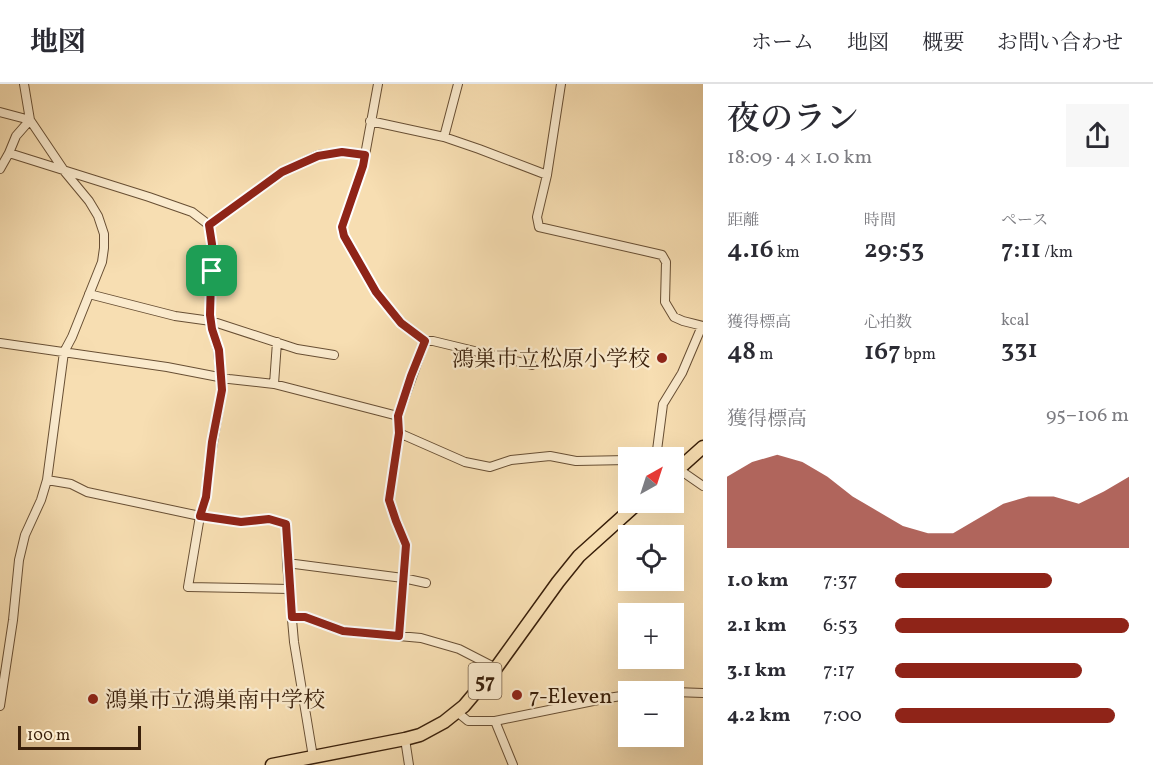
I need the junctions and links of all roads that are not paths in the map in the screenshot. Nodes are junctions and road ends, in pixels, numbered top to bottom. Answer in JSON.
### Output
{"nodes":[{"id":1,"x":24,"y":84,"type":"edge"},
{"id":2,"x":378,"y":84,"type":"edge"},
{"id":3,"x":458,"y":84,"type":"edge"},
{"id":4,"x":561,"y":84,"type":"edge"},
{"id":5,"x":0,"y":112,"type":"edge"},
{"id":6,"x":30,"y":120,"type":"junction"},
{"id":7,"x":370,"y":121,"type":"junction"},
{"id":8,"x":444,"y":137,"type":"junction"},
{"id":9,"x":9,"y":153,"type":"junction"},
{"id":10,"x":365,"y":155,"type":"junction"},
{"id":11,"x":0,"y":169,"type":"edge"},
{"id":12,"x":65,"y":172,"type":"junction"},
{"id":13,"x":547,"y":176,"type":"junction"},
{"id":14,"x":209,"y":225,"type":"junction"},
{"id":15,"x":89,"y":294,"type":"junction"},
{"id":16,"x":211,"y":321,"type":"junction"},
{"id":17,"x":703,"y":326,"type":"edge"},
{"id":18,"x":425,"y":341,"type":"junction"},
{"id":19,"x":277,"y":342,"type":"junction"},
{"id":20,"x":0,"y":343,"type":"edge"},
{"id":21,"x":64,"y":352,"type":"junction"},
{"id":22,"x":334,"y":355,"type":"dead end"},
{"id":23,"x":532,"y":365,"type":"dead end"},
{"id":24,"x":221,"y":377,"type":"junction"},
{"id":25,"x":274,"y":384,"type":"junction"},
{"id":26,"x":398,"y":416,"type":"junction"},
{"id":27,"x":399,"y":433,"type":"junction"},
{"id":28,"x":657,"y":447,"type":"edge"},
{"id":29,"x":700,"y":455,"type":"edge"},
{"id":30,"x":618,"y":460,"type":"edge"},
{"id":31,"x":684,"y":464,"type":"edge"},
{"id":32,"x":684,"y":474,"type":"edge"},
{"id":33,"x":47,"y":480,"type":"junction"},
{"id":34,"x":703,"y":486,"type":"edge"},
{"id":35,"x":627,"y":513,"type":"edge"},
{"id":36,"x":200,"y":516,"type":"junction"},
{"id":37,"x":287,"y":563,"type":"junction"},
{"id":38,"x":403,"y":578,"type":"junction"},
{"id":39,"x":426,"y":583,"type":"dead end"},
{"id":40,"x":289,"y":589,"type":"junction"},
{"id":41,"x":292,"y":617,"type":"junction"},
{"id":42,"x":0,"y":634,"type":"edge"},
{"id":43,"x":399,"y":636,"type":"junction"},
{"id":44,"x":11,"y":637,"type":"junction"},
{"id":45,"x":496,"y":668,"type":"junction"},
{"id":46,"x":684,"y":692,"type":"edge"},
{"id":47,"x":703,"y":693,"type":"edge"},
{"id":48,"x":618,"y":696,"type":"edge"},
{"id":49,"x":0,"y":706,"type":"edge"},
{"id":50,"x":457,"y":712,"type":"junction"},
{"id":51,"x":495,"y":721,"type":"junction"},
{"id":52,"x":405,"y":739,"type":"junction"},
{"id":53,"x":314,"y":757,"type":"junction"},
{"id":54,"x":272,"y":765,"type":"edge"},
{"id":55,"x":409,"y":765,"type":"edge"},
{"id":56,"x":513,"y":765,"type":"edge"}],
"edges":[{"from":1,"to":6,"type":"street"},
{"from":2,"to":7,"type":"street"},
{"from":3,"to":8,"type":"street"},
{"from":4,"to":13,"type":"street"},
{"from":5,"to":6,"type":"street"},
{"from":6,"to":9,"type":"street"},
{"from":6,"to":12,"type":"street"},
{"from":7,"to":8,"type":"street"},
{"from":7,"to":10,"type":"street"},
{"from":8,"to":13,"type":"street"},
{"from":9,"to":11,"type":"street"},
{"from":9,"to":12,"type":"street"},
{"from":10,"to":14,"type":"street"},
{"from":10,"to":18,"type":"street"},
{"from":12,"to":14,"type":"street"},
{"from":12,"to":15,"type":"street"},
{"from":13,"to":17,"type":"street"},
{"from":14,"to":16,"type":"street"},
{"from":15,"to":16,"type":"street"},
{"from":15,"to":21,"type":"street"},
{"from":16,"to":19,"type":"street"},
{"from":16,"to":24,"type":"street"},
{"from":17,"to":28,"type":"street"},
{"from":18,"to":23,"type":"street"},
{"from":18,"to":26,"type":"street"},
{"from":19,"to":22,"type":"street"},
{"from":19,"to":25,"type":"street"},
{"from":20,"to":21,"type":"street"},
{"from":21,"to":24,"type":"street"},
{"from":21,"to":33,"type":"street"},
{"from":24,"to":25,"type":"street"},
{"from":24,"to":36,"type":"street"},
{"from":25,"to":26,"type":"street"},
{"from":26,"to":27,"type":"street"},
{"from":27,"to":30,"type":"street"},
{"from":27,"to":38,"type":"street"},
{"from":29,"to":31,"type":"main road"},
{"from":32,"to":34,"type":"street"},
{"from":33,"to":36,"type":"street"},
{"from":33,"to":44,"type":"street"},
{"from":35,"to":45,"type":"main road","number":"57"},
{"from":36,"to":37,"type":"street"},
{"from":36,"to":40,"type":"street"},
{"from":37,"to":38,"type":"street"},
{"from":37,"to":40,"type":"street"},
{"from":38,"to":39,"type":"street"},
{"from":38,"to":43,"type":"street"},
{"from":40,"to":41,"type":"street"},
{"from":41,"to":43,"type":"street"},
{"from":41,"to":53,"type":"street"},
{"from":42,"to":44,"type":"street"},
{"from":43,"to":45,"type":"street"},
{"from":44,"to":49,"type":"street"},
{"from":45,"to":50,"type":"main road","number":"57"},
{"from":46,"to":47,"type":"street"},
{"from":48,"to":51,"type":"street"},
{"from":50,"to":51,"type":"street"},
{"from":50,"to":52,"type":"main road","number":"57"},
{"from":51,"to":56,"type":"street"},
{"from":52,"to":53,"type":"main road","number":"57"},
{"from":52,"to":55,"type":"street"},
{"from":53,"to":54,"type":"main road","number":"57"}]}
